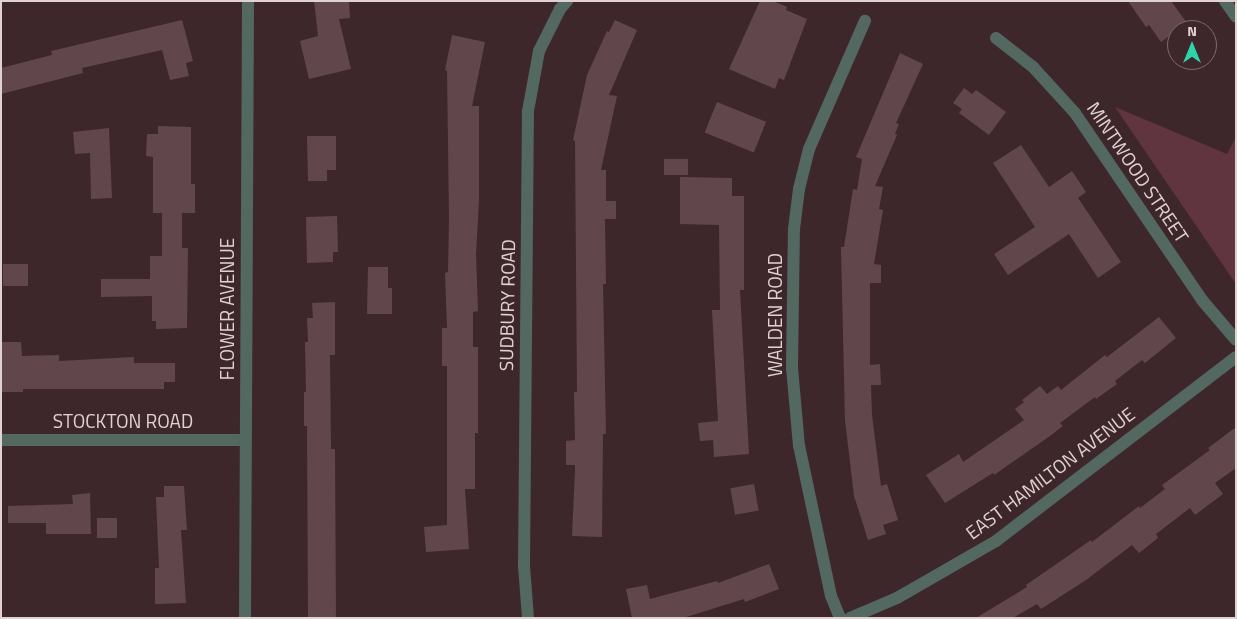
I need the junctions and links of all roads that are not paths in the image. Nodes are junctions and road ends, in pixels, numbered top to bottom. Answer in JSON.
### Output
{"nodes":[{"id":1,"x":248,"y":1,"type":"edge"},
{"id":2,"x":566,"y":1,"type":"edge"},
{"id":3,"x":1225,"y":1,"type":"edge"},
{"id":4,"x":1236,"y":17,"type":"edge"},
{"id":5,"x":865,"y":21,"type":"dead end"},
{"id":6,"x":996,"y":38,"type":"dead end"},
{"id":7,"x":1236,"y":340,"type":"edge"},
{"id":8,"x":1236,"y":357,"type":"edge"},
{"id":9,"x":1,"y":440,"type":"edge"},
{"id":10,"x":245,"y":440,"type":"junction"},
{"id":11,"x":245,"y":618,"type":"edge"},
{"id":12,"x":528,"y":618,"type":"edge"},
{"id":13,"x":840,"y":618,"type":"edge"},
{"id":14,"x":850,"y":618,"type":"edge"}],
"edges":[{"from":1,"to":10,"type":"street","name":"FLOWER AVENUE"},
{"from":2,"to":12,"type":"street","name":"SUDBURY ROAD"},
{"from":3,"to":4,"type":"street"},
{"from":5,"to":13,"type":"street","name":"WALDEN ROAD"},
{"from":6,"to":7,"type":"street","name":"MINTWOOD STREET"},
{"from":8,"to":14,"type":"street","name":"EAST HAMILTON AVENUE"},
{"from":9,"to":10,"type":"street","name":"STOCKTON ROAD"},
{"from":10,"to":11,"type":"street","name":"FLOWER AVENUE"}]}
